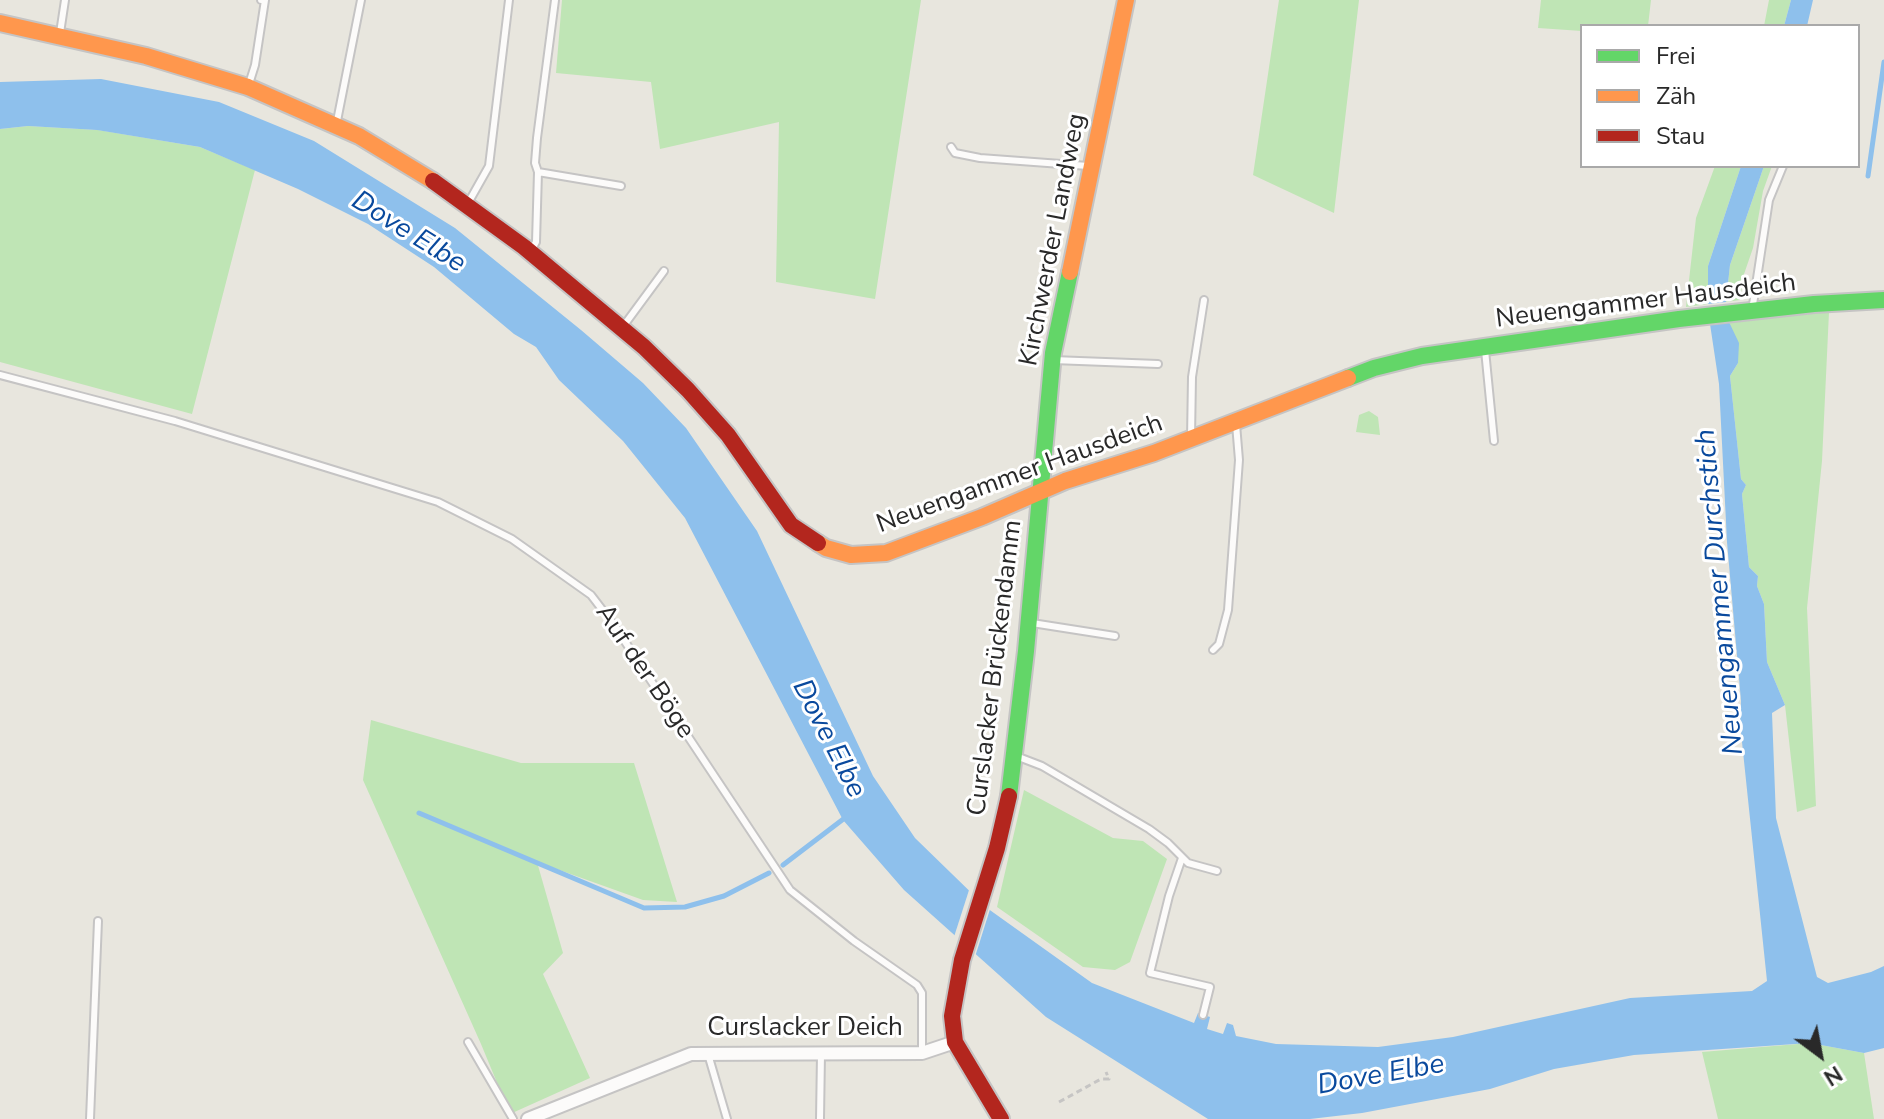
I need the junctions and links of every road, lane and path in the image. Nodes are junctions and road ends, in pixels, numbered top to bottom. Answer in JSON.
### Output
{"nodes":[{"id":1,"x":65,"y":0,"type":"edge"},
{"id":2,"x":261,"y":0,"type":"edge"},
{"id":3,"x":361,"y":0,"type":"edge"},
{"id":4,"x":509,"y":0,"type":"edge"},
{"id":5,"x":555,"y":0,"type":"edge"},
{"id":6,"x":1126,"y":0,"type":"edge"},
{"id":7,"x":0,"y":23,"type":"edge"},
{"id":8,"x":59,"y":37,"type":"junction"},
{"id":9,"x":248,"y":87,"type":"junction"},
{"id":10,"x":336,"y":126,"type":"junction"},
{"id":11,"x":951,"y":147,"type":"dead end"},
{"id":12,"x":1092,"y":166,"type":"junction"},
{"id":13,"x":1782,"y":168,"type":"edge"},
{"id":14,"x":538,"y":172,"type":"junction"},
{"id":15,"x":621,"y":186,"type":"dead end"},
{"id":16,"x":467,"y":205,"type":"junction"},
{"id":17,"x":530,"y":253,"type":"junction"},
{"id":18,"x":664,"y":271,"type":"dead end"},
{"id":19,"x":1204,"y":300,"type":"dead end"},
{"id":20,"x":1884,"y":300,"type":"edge"},
{"id":21,"x":1752,"y":311,"type":"junction"},
{"id":22,"x":622,"y":328,"type":"junction"},
{"id":23,"x":1485,"y":347,"type":"junction"},
{"id":24,"x":1053,"y":360,"type":"junction"},
{"id":25,"x":1158,"y":364,"type":"dead end"},
{"id":26,"x":0,"y":375,"type":"edge"},
{"id":27,"x":1236,"y":421,"type":"junction"},
{"id":28,"x":1191,"y":438,"type":"junction"},
{"id":29,"x":1494,"y":441,"type":"dead end"},
{"id":30,"x":1040,"y":492,"type":"junction"},
{"id":31,"x":1029,"y":622,"type":"junction"},
{"id":32,"x":1115,"y":636,"type":"dead end"},
{"id":33,"x":1213,"y":650,"type":"dead end"},
{"id":34,"x":1016,"y":756,"type":"junction"},
{"id":35,"x":1182,"y":858,"type":"junction"},
{"id":36,"x":1217,"y":871,"type":"dead end"},
{"id":37,"x":98,"y":921,"type":"dead end"},
{"id":38,"x":1203,"y":1015,"type":"dead end"},
{"id":39,"x":468,"y":1042,"type":"dead end"},
{"id":40,"x":955,"y":1042,"type":"junction"},
{"id":41,"x":922,"y":1053,"type":"junction"},
{"id":42,"x":708,"y":1054,"type":"junction"},
{"id":43,"x":821,"y":1054,"type":"junction"},
{"id":44,"x":1106,"y":1072,"type":"dead end"},
{"id":45,"x":1059,"y":1102,"type":"dead end"},
{"id":46,"x":90,"y":1119,"type":"edge"},
{"id":47,"x":513,"y":1119,"type":"edge"},
{"id":48,"x":528,"y":1119,"type":"edge"},
{"id":49,"x":727,"y":1119,"type":"edge"},
{"id":50,"x":820,"y":1119,"type":"edge"},
{"id":51,"x":1001,"y":1119,"type":"edge"}],
"edges":[{"from":1,"to":8,"type":"lane"},
{"from":2,"to":9,"type":"lane"},
{"from":3,"to":10,"type":"lane"},
{"from":4,"to":16,"type":"lane"},
{"from":5,"to":14,"type":"lane"},
{"from":6,"to":12,"type":"street","name":"Kirchwerder Landweg"},
{"from":7,"to":8,"type":"street","name":"Neuengammer Hausdeich"},
{"from":8,"to":9,"type":"street","name":"Neuengammer Hausdeich"},
{"from":9,"to":10,"type":"street","name":"Neuengammer Hausdeich"},
{"from":10,"to":16,"type":"street","name":"Neuengammer Hausdeich"},
{"from":11,"to":12,"type":"lane"},
{"from":12,"to":24,"type":"street","name":"Kirchwerder Landweg"},
{"from":13,"to":21,"type":"lane"},
{"from":14,"to":15,"type":"lane"},
{"from":14,"to":17,"type":"lane"},
{"from":16,"to":17,"type":"street","name":"Neuengammer Hausdeich"},
{"from":17,"to":22,"type":"street","name":"Neuengammer Hausdeich"},
{"from":18,"to":22,"type":"lane"},
{"from":19,"to":28,"type":"lane"},
{"from":20,"to":21,"type":"street","name":"Neuengammer Hausdeich"},
{"from":21,"to":23,"type":"street","name":"Neuengammer Hausdeich"},
{"from":22,"to":30,"type":"street","name":"Neuengammer Hausdeich"},
{"from":23,"to":27,"type":"street","name":"Neuengammer Hausdeich"},
{"from":23,"to":29,"type":"lane"},
{"from":24,"to":25,"type":"lane"},
{"from":24,"to":30,"type":"street","name":"Kirchwerder Landweg"},
{"from":26,"to":41,"type":"lane","name":"Auf der Böge"},
{"from":27,"to":28,"type":"street","name":"Neuengammer Hausdeich"},
{"from":27,"to":33,"type":"lane"},
{"from":28,"to":30,"type":"street","name":"Neuengammer Hausdeich"},
{"from":30,"to":31,"type":"street","name":"Curslacker Brückendamm"},
{"from":31,"to":32,"type":"lane"},
{"from":31,"to":34,"type":"street","name":"Curslacker Brückendamm"},
{"from":34,"to":35,"type":"lane"},
{"from":34,"to":40,"type":"street","name":"Curslacker Brückendamm"},
{"from":35,"to":36,"type":"lane"},
{"from":35,"to":38,"type":"lane"},
{"from":37,"to":46,"type":"lane"},
{"from":39,"to":47,"type":"lane"},
{"from":40,"to":41,"type":"street","name":"Curslacker Deich"},
{"from":40,"to":51,"type":"street"},
{"from":41,"to":43,"type":"street","name":"Curslacker Deich"},
{"from":42,"to":43,"type":"street","name":"Curslacker Deich"},
{"from":42,"to":48,"type":"street","name":"Curslacker Deich"},
{"from":42,"to":49,"type":"lane"},
{"from":43,"to":50,"type":"lane"},
{"from":44,"to":45,"type":"path"}]}
